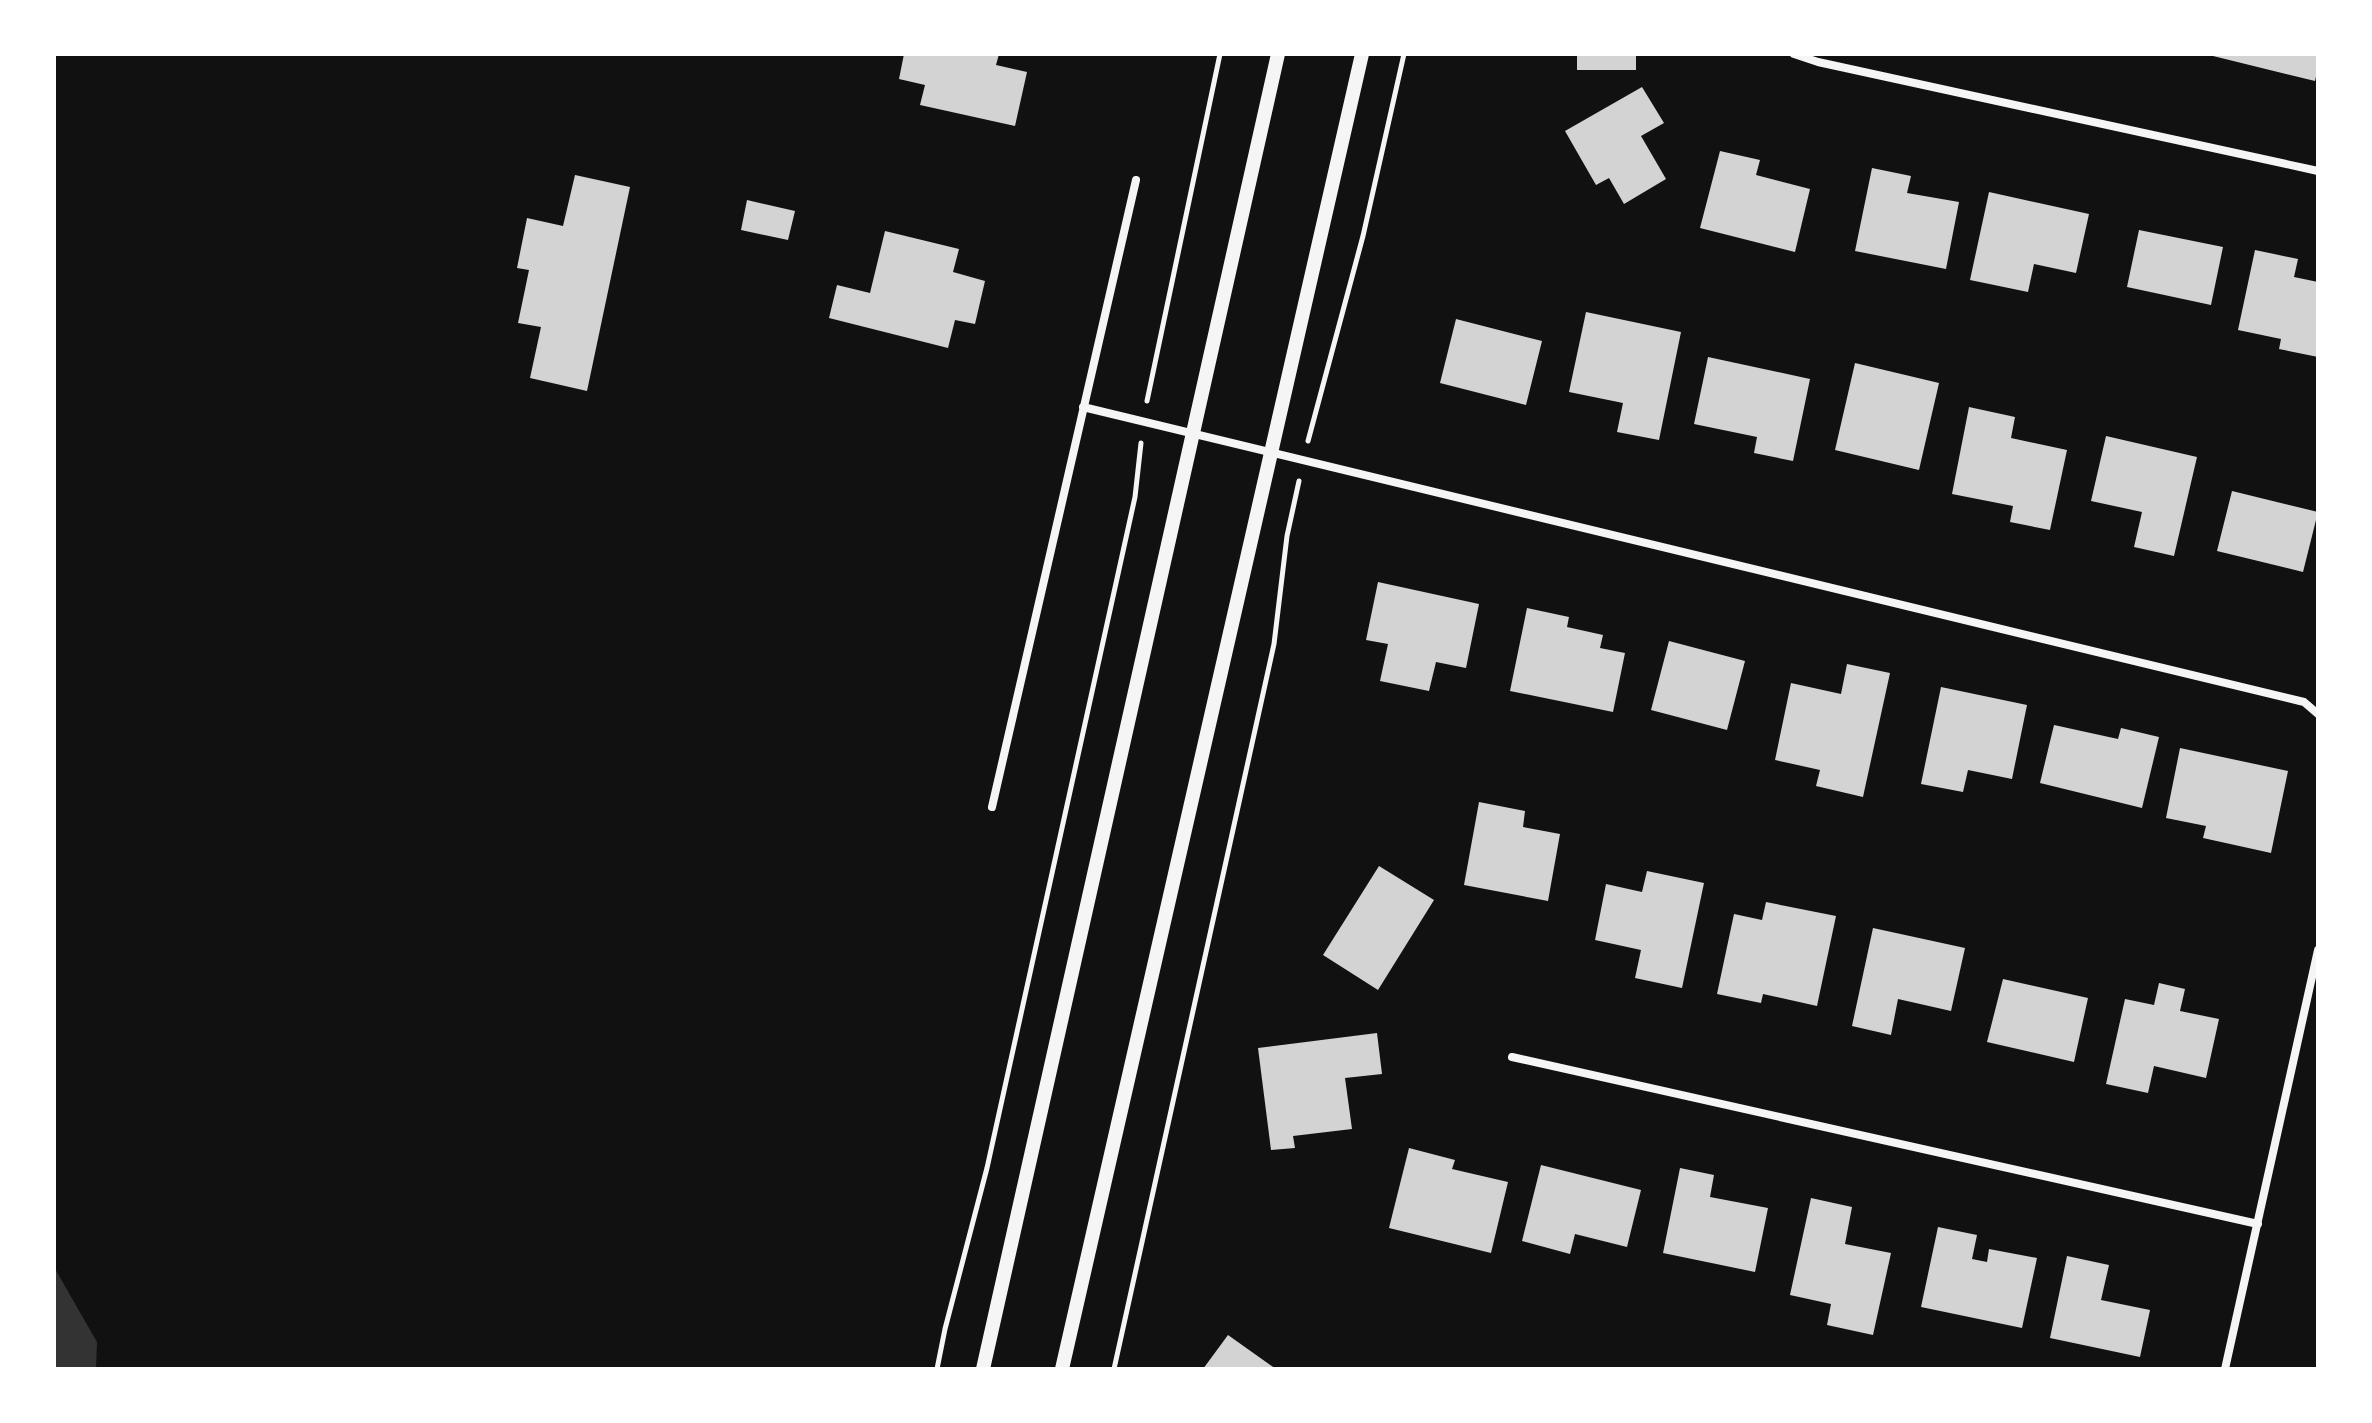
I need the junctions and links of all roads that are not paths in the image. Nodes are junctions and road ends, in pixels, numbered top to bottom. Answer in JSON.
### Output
{"nodes":[{"id":1,"x":1278,"y":54,"type":"edge"},
{"id":2,"x":1362,"y":54,"type":"edge"},
{"id":3,"x":1794,"y":54,"type":"edge"},
{"id":4,"x":2318,"y":171,"type":"edge"},
{"id":5,"x":1136,"y":180,"type":"dead end"},
{"id":6,"x":1083,"y":407,"type":"junction"},
{"id":7,"x":1192,"y":433,"type":"junction"},
{"id":8,"x":1272,"y":452,"type":"junction"},
{"id":9,"x":2318,"y":714,"type":"edge"},
{"id":10,"x":992,"y":807,"type":"dead end"},
{"id":11,"x":2318,"y":950,"type":"edge"},
{"id":12,"x":1512,"y":1057,"type":"dead end"},
{"id":13,"x":2258,"y":1224,"type":"junction"},
{"id":14,"x":983,"y":1369,"type":"edge"},
{"id":15,"x":1062,"y":1369,"type":"edge"},
{"id":16,"x":2225,"y":1369,"type":"edge"}],
"edges":[{"from":1,"to":7,"type":"street"},
{"from":2,"to":8,"type":"street"},
{"from":3,"to":4,"type":"street"},
{"from":5,"to":6,"type":"street"},
{"from":6,"to":7,"type":"street"},
{"from":6,"to":10,"type":"street"},
{"from":7,"to":8,"type":"street"},
{"from":7,"to":14,"type":"street"},
{"from":8,"to":9,"type":"street"},
{"from":8,"to":15,"type":"street"},
{"from":11,"to":13,"type":"street"},
{"from":12,"to":13,"type":"street"},
{"from":13,"to":16,"type":"street"}]}
